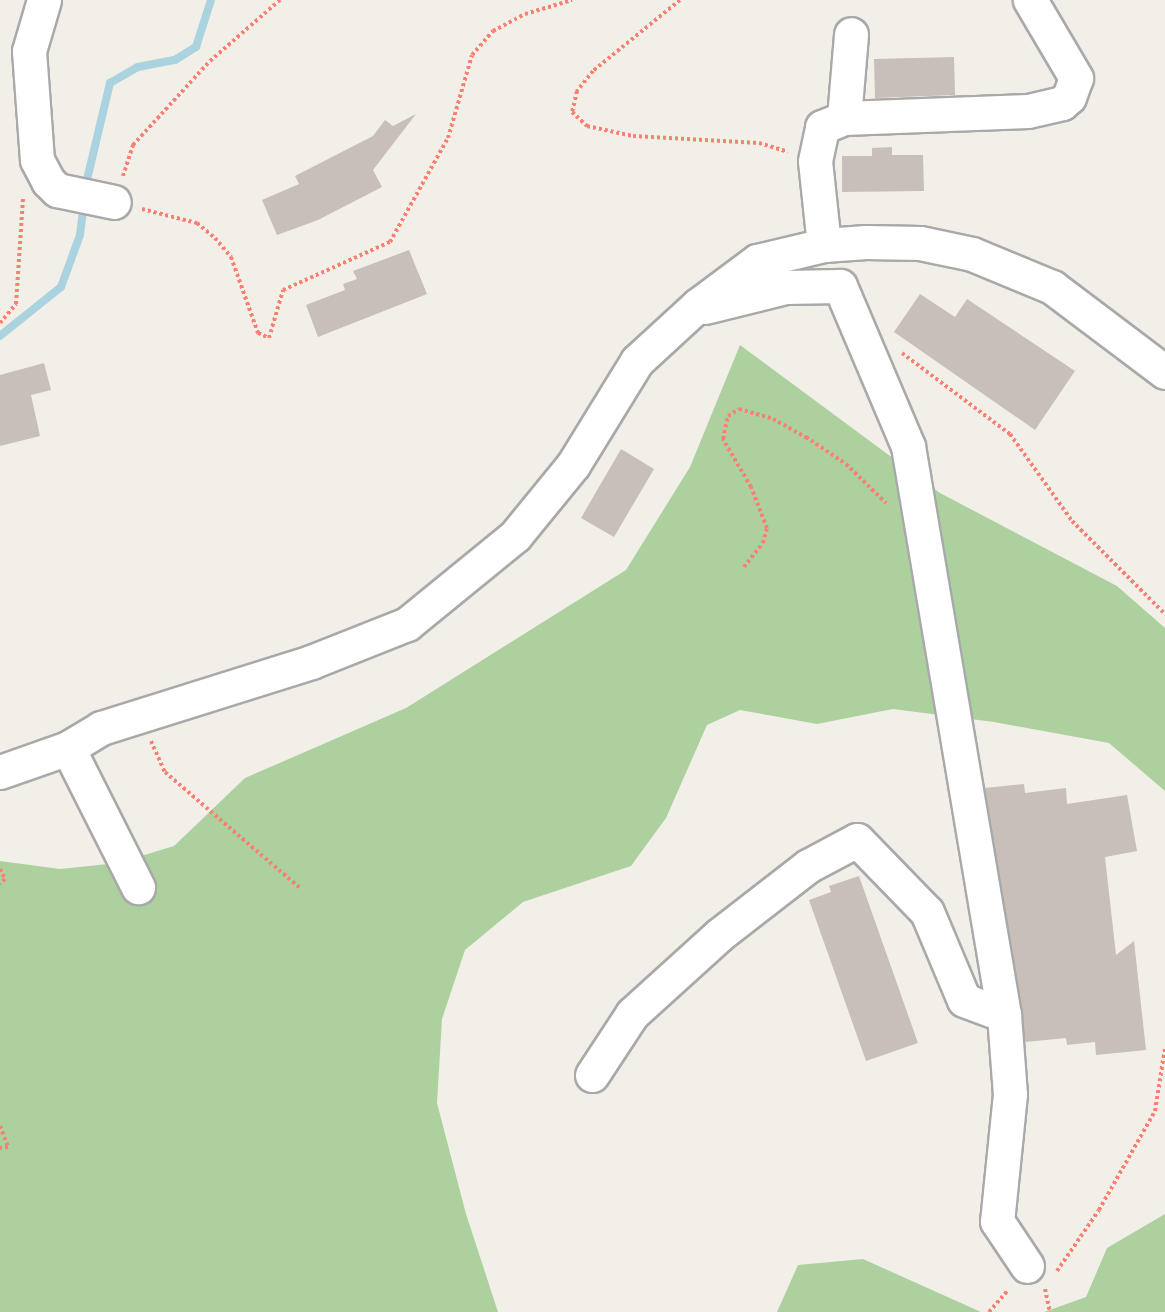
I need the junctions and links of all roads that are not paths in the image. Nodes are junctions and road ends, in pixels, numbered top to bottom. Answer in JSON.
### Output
{"nodes":[{"id":1,"x":44,"y":0,"type":"edge"},
{"id":2,"x":1030,"y":0,"type":"edge"},
{"id":3,"x":851,"y":34,"type":"dead end"},
{"id":4,"x":844,"y":118,"type":"junction"},
{"id":5,"x":94,"y":199,"type":"road end"},
{"id":6,"x":824,"y":245,"type":"junction"},
{"id":7,"x":698,"y":305,"type":"junction"},
{"id":8,"x":1165,"y":372,"type":"edge"},
{"id":9,"x":68,"y":748,"type":"junction"},
{"id":10,"x":0,"y":772,"type":"edge"},
{"id":11,"x":138,"y":887,"type":"dead end"},
{"id":12,"x":1004,"y":1015,"type":"junction"},
{"id":13,"x":592,"y":1075,"type":"dead end"},
{"id":14,"x":1036,"y":1278,"type":"road end"}],
"edges":[{"from":1,"to":5,"type":"street"},
{"from":2,"to":4,"type":"street"},
{"from":3,"to":4,"type":"street"},
{"from":4,"to":6,"type":"street"},
{"from":6,"to":7,"type":"street"},
{"from":6,"to":8,"type":"street"},
{"from":7,"to":9,"type":"street"},
{"from":7,"to":12,"type":"street"},
{"from":9,"to":10,"type":"street"},
{"from":9,"to":11,"type":"street"},
{"from":12,"to":13,"type":"street"},
{"from":12,"to":14,"type":"street"}]}
